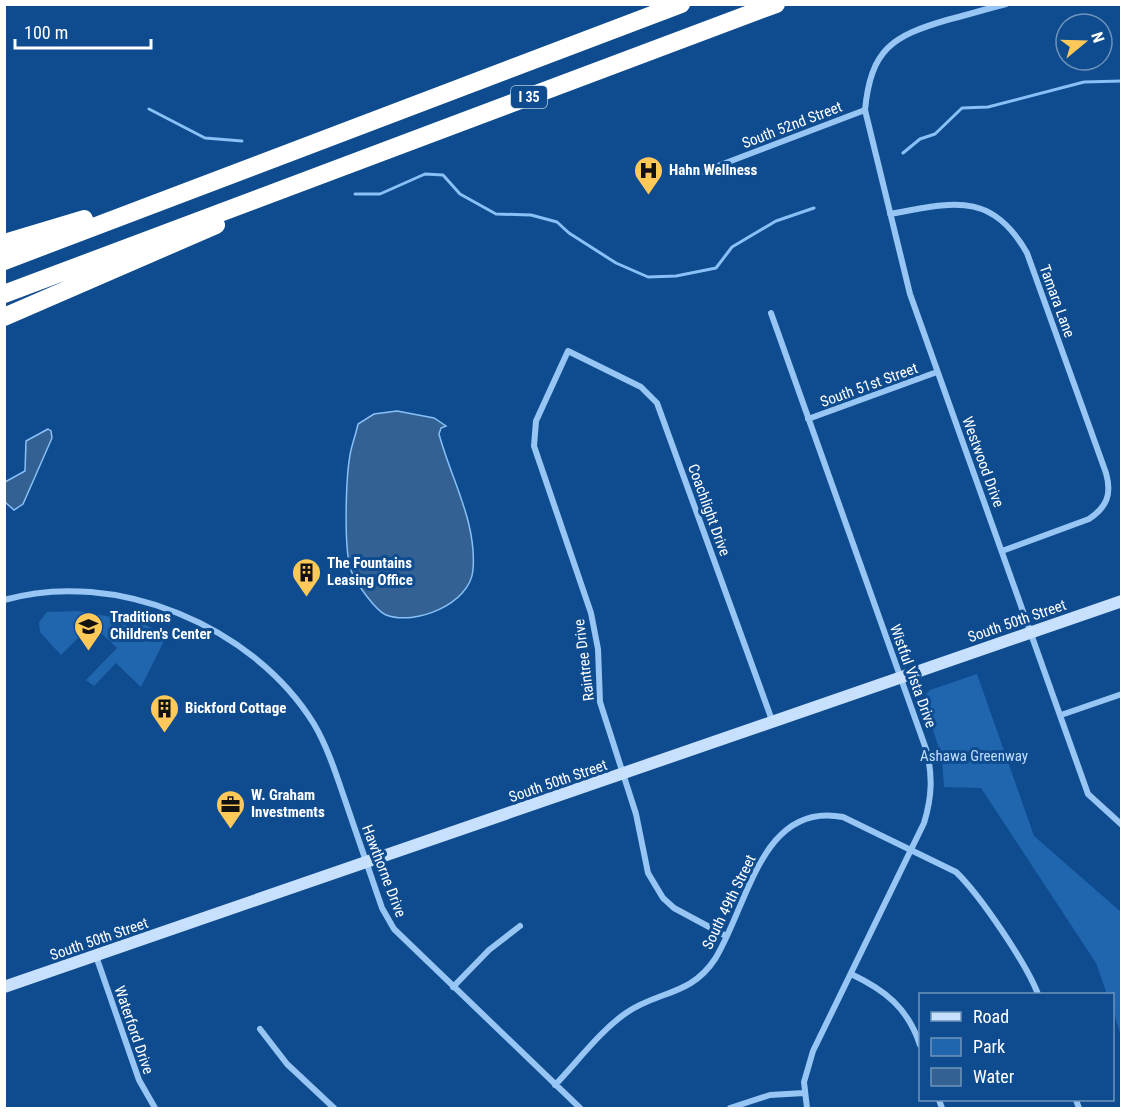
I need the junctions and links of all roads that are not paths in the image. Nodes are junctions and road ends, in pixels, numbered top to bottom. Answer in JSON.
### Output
{"nodes":[{"id":1,"x":681,"y":4,"type":"edge"},
{"id":2,"x":776,"y":4,"type":"edge"},
{"id":3,"x":1006,"y":4,"type":"edge"},
{"id":4,"x":865,"y":110,"type":"junction"},
{"id":5,"x":694,"y":174,"type":"dead end"},
{"id":6,"x":281,"y":189,"type":"junction"},
{"id":7,"x":153,"y":204,"type":"junction"},
{"id":8,"x":890,"y":214,"type":"junction"},
{"id":9,"x":4,"y":243,"type":"edge"},
{"id":10,"x":4,"y":261,"type":"edge"},
{"id":11,"x":4,"y":294,"type":"edge"},
{"id":12,"x":771,"y":313,"type":"dead end"},
{"id":13,"x":4,"y":317,"type":"edge"},
{"id":14,"x":568,"y":351,"type":"joint"},
{"id":15,"x":937,"y":372,"type":"junction"},
{"id":16,"x":808,"y":419,"type":"junction"},
{"id":17,"x":1002,"y":551,"type":"junction"},
{"id":18,"x":4,"y":600,"type":"edge"},
{"id":19,"x":1122,"y":601,"type":"edge"},
{"id":20,"x":1032,"y":632,"type":"junction"},
{"id":21,"x":900,"y":678,"type":"junction"},
{"id":22,"x":1122,"y":694,"type":"edge"},
{"id":23,"x":1060,"y":715,"type":"junction"},
{"id":24,"x":772,"y":723,"type":"junction"},
{"id":25,"x":624,"y":774,"type":"junction"},
{"id":26,"x":1122,"y":825,"type":"edge"},
{"id":27,"x":911,"y":849,"type":"junction"},
{"id":28,"x":367,"y":863,"type":"junction"},
{"id":29,"x":519,"y":926,"type":"dead end"},
{"id":30,"x":726,"y":936,"type":"junction"},
{"id":31,"x":96,"y":956,"type":"junction"},
{"id":32,"x":851,"y":974,"type":"junction"},
{"id":33,"x":4,"y":987,"type":"edge"},
{"id":34,"x":453,"y":987,"type":"junction"},
{"id":35,"x":1038,"y":993,"type":"edge"},
{"id":36,"x":260,"y":1029,"type":"dead end"},
{"id":37,"x":919,"y":1040,"type":"edge"},
{"id":38,"x":555,"y":1085,"type":"junction"},
{"id":39,"x":804,"y":1093,"type":"junction"},
{"id":40,"x":155,"y":1108,"type":"edge"},
{"id":41,"x":334,"y":1108,"type":"edge"},
{"id":42,"x":580,"y":1108,"type":"edge"},
{"id":43,"x":730,"y":1108,"type":"edge"},
{"id":44,"x":807,"y":1108,"type":"edge"}],
"edges":[{"from":1,"to":7,"type":"highway","number":"I 35"},
{"from":2,"to":6,"type":"highway","number":"I 35"},
{"from":3,"to":4,"type":"street","name":"Westwood Drive"},
{"from":4,"to":5,"type":"street","name":"South 52nd Street"},
{"from":4,"to":8,"type":"street","name":"Westwood Drive"},
{"from":6,"to":11,"type":"highway","number":"I 35"},
{"from":6,"to":13,"type":"highway"},
{"from":7,"to":9,"type":"highway"},
{"from":7,"to":10,"type":"highway","number":"I 35"},
{"from":8,"to":15,"type":"street","name":"Westwood Drive"},
{"from":8,"to":17,"type":"street","name":"Tamara Lane"},
{"from":12,"to":16,"type":"street","name":"Wistful Vista Drive"},
{"from":14,"to":24,"type":"street","name":"Coachlight Drive"},
{"from":14,"to":25,"type":"street","name":"Raintree Drive"},
{"from":15,"to":16,"type":"street","name":"South 51st Street"},
{"from":15,"to":17,"type":"street","name":"Westwood Drive"},
{"from":16,"to":21,"type":"street","name":"Wistful Vista Drive"},
{"from":17,"to":20,"type":"street","name":"Westwood Drive"},
{"from":18,"to":28,"type":"street","name":"Hawthorne Drive"},
{"from":19,"to":20,"type":"main road","name":"South 50th Street"},
{"from":20,"to":21,"type":"main road","name":"South 50th Street"},
{"from":20,"to":23,"type":"street","name":"Westwood Drive"},
{"from":21,"to":24,"type":"main road","name":"South 50th Street"},
{"from":21,"to":27,"type":"street","name":"Wistful Vista Drive"},
{"from":22,"to":23,"type":"street"},
{"from":23,"to":26,"type":"street","name":"Westwood Drive"},
{"from":24,"to":25,"type":"main road","name":"South 50th Street"},
{"from":25,"to":28,"type":"main road","name":"South 50th Street"},
{"from":25,"to":30,"type":"street","name":"Raintree Drive"},
{"from":27,"to":30,"type":"street","name":"South 49th Street"},
{"from":27,"to":32,"type":"street","name":"Wistful Vista Drive"},
{"from":27,"to":35,"type":"street","name":"South 49th Street"},
{"from":28,"to":31,"type":"main road","name":"South 50th Street"},
{"from":28,"to":34,"type":"street","name":"Hawthorne Drive"},
{"from":29,"to":34,"type":"street"},
{"from":30,"to":38,"type":"street","name":"South 49th Street"},
{"from":31,"to":33,"type":"main road","name":"South 50th Street"},
{"from":31,"to":40,"type":"street","name":"Waterford Drive"},
{"from":32,"to":37,"type":"street"},
{"from":32,"to":39,"type":"street","name":"Wistful Vista Drive"},
{"from":34,"to":38,"type":"street","name":"Hawthorne Drive"},
{"from":36,"to":41,"type":"street"},
{"from":38,"to":42,"type":"street","name":"Hawthorne Drive"},
{"from":39,"to":43,"type":"street"},
{"from":39,"to":44,"type":"street","name":"Wistful Vista Drive"}]}
